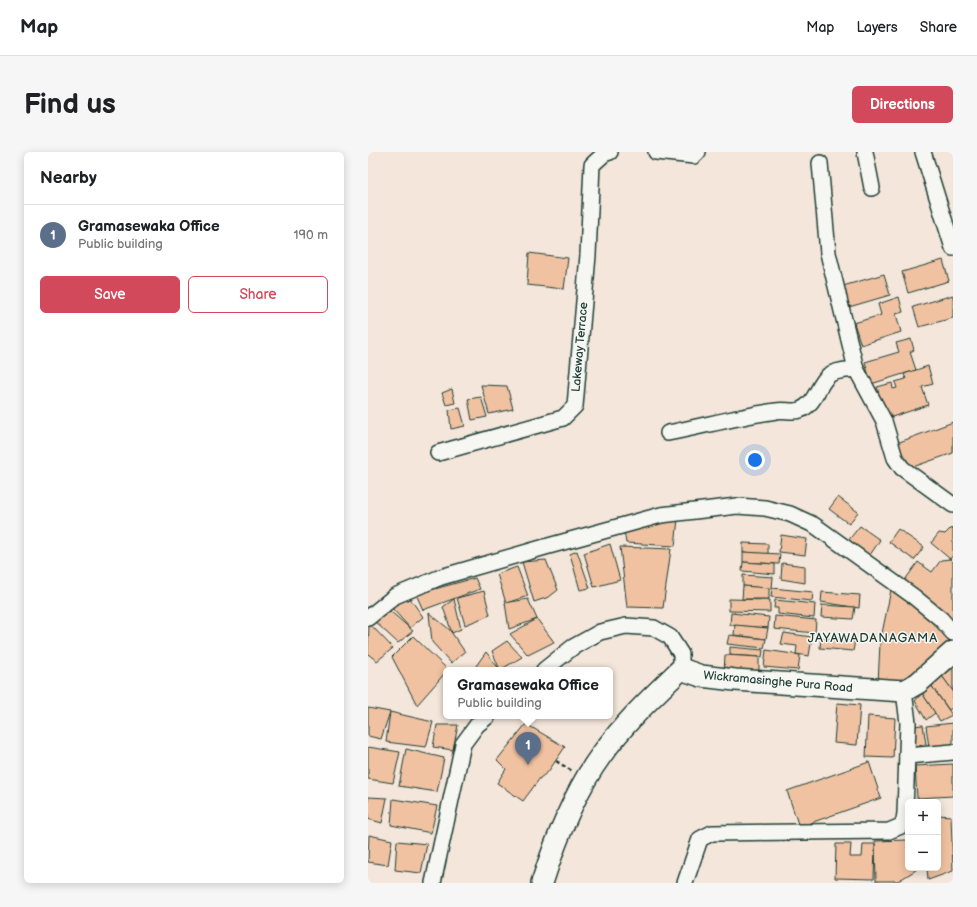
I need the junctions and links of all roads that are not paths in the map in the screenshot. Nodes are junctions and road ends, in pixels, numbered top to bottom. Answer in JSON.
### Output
{"nodes":[{"id":1,"x":610,"y":152,"type":"edge"},
{"id":2,"x":656,"y":152,"type":"edge"},
{"id":3,"x":698,"y":152,"type":"edge"},
{"id":4,"x":865,"y":152,"type":"edge"},
{"id":5,"x":923,"y":152,"type":"edge"},
{"id":6,"x":820,"y":163,"type":"dead end"},
{"id":7,"x":872,"y":188,"type":"dead end"},
{"id":8,"x":953,"y":248,"type":"edge"},
{"id":9,"x":856,"y":369,"type":"junction"},
{"id":10,"x":668,"y":434,"type":"dead end"},
{"id":11,"x":438,"y":453,"type":"dead end"},
{"id":12,"x":953,"y":505,"type":"edge"},
{"id":13,"x":368,"y":618,"type":"edge"},
{"id":14,"x":953,"y":633,"type":"edge"},
{"id":15,"x":953,"y":652,"type":"edge"},
{"id":16,"x":548,"y":667,"type":"edge"},
{"id":17,"x":681,"y":669,"type":"junction"},
{"id":18,"x":904,"y":691,"type":"junction"},
{"id":19,"x":484,"y":719,"type":"edge"},
{"id":20,"x":953,"y":752,"type":"edge"},
{"id":21,"x":907,"y":756,"type":"junction"},
{"id":22,"x":433,"y":883,"type":"edge"},
{"id":23,"x":542,"y":883,"type":"edge"},
{"id":24,"x":685,"y":883,"type":"edge"}],
"edges":[{"from":1,"to":11,"type":"street","name":"Lakeway Terrace"},
{"from":2,"to":3,"type":"street"},
{"from":4,"to":7,"type":"street"},
{"from":5,"to":8,"type":"street"},
{"from":6,"to":9,"type":"street"},
{"from":9,"to":10,"type":"street"},
{"from":9,"to":12,"type":"street"},
{"from":13,"to":14,"type":"street"},
{"from":15,"to":18,"type":"street"},
{"from":16,"to":17,"type":"street"},
{"from":17,"to":18,"type":"street","name":"Wickramasinghe Pura Road"},
{"from":17,"to":23,"type":"street"},
{"from":18,"to":21,"type":"street"},
{"from":19,"to":22,"type":"street"},
{"from":20,"to":21,"type":"street"},
{"from":21,"to":24,"type":"street"}]}
